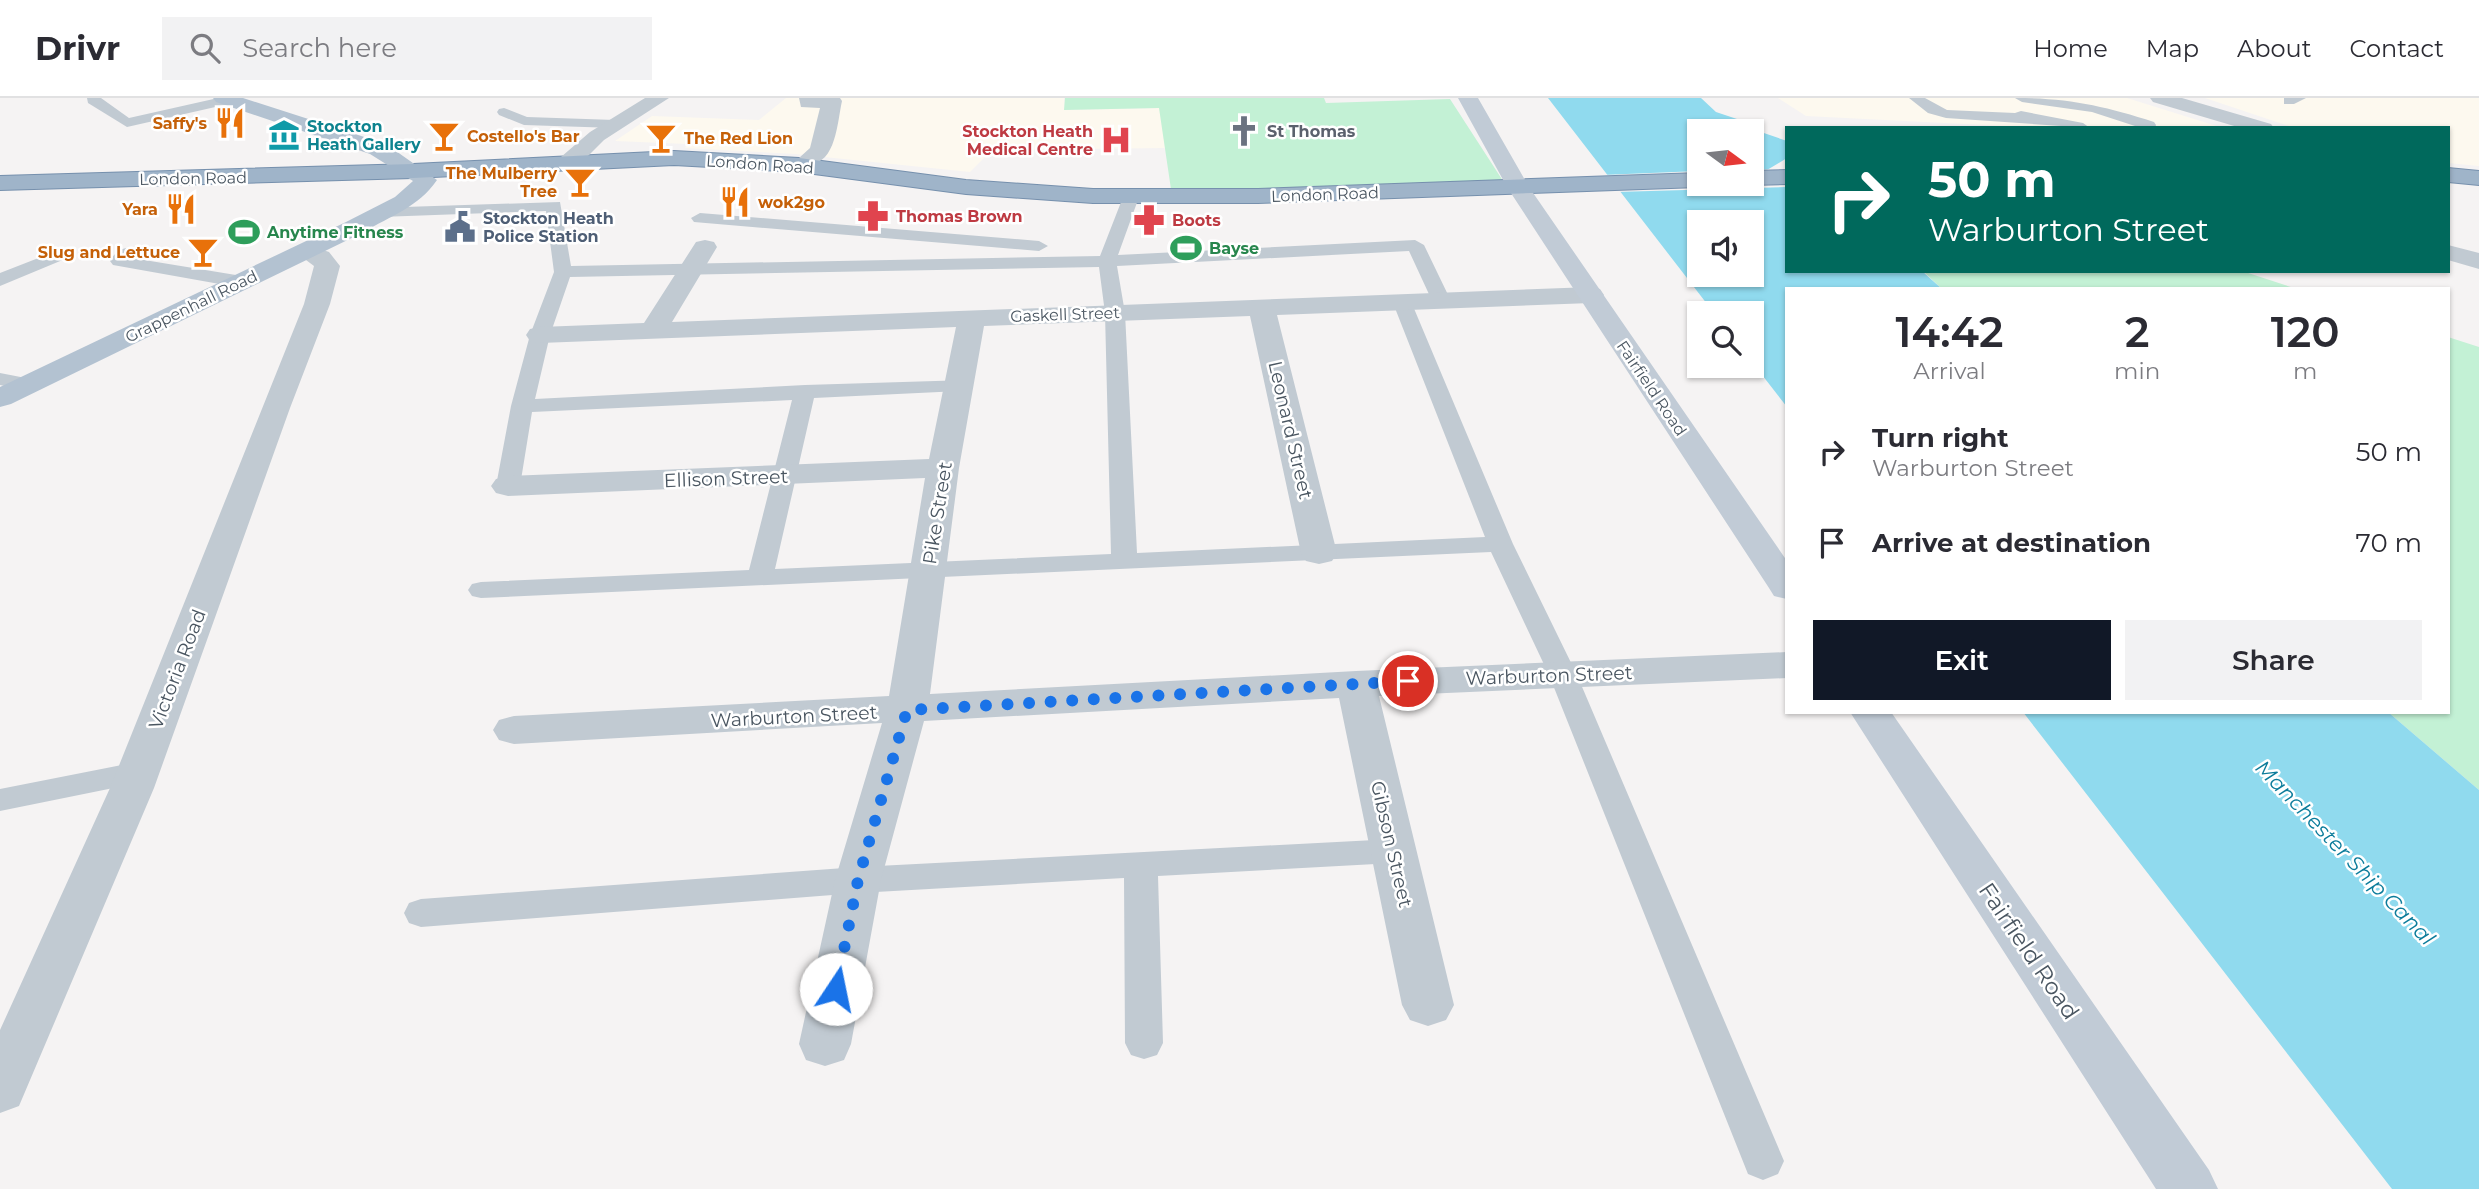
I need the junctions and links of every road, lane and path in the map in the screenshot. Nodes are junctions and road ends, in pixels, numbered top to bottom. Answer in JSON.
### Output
{"nodes":[{"id":1,"x":94,"y":98,"type":"edge"},
{"id":2,"x":659,"y":98,"type":"edge"},
{"id":3,"x":809,"y":98,"type":"edge"},
{"id":4,"x":1468,"y":98,"type":"edge"},
{"id":5,"x":1916,"y":98,"type":"edge"},
{"id":6,"x":1938,"y":98,"type":"edge"},
{"id":7,"x":1969,"y":98,"type":"edge"},
{"id":8,"x":2022,"y":98,"type":"edge"},
{"id":9,"x":2160,"y":98,"type":"edge"},
{"id":10,"x":225,"y":99,"type":"edge"},
{"id":11,"x":504,"y":112,"type":"dead end"},
{"id":12,"x":2008,"y":112,"type":"junction"},
{"id":13,"x":2037,"y":118,"type":"junction"},
{"id":14,"x":615,"y":124,"type":"junction"},
{"id":15,"x":2074,"y":126,"type":"edge"},
{"id":16,"x":2145,"y":126,"type":"edge"},
{"id":17,"x":2257,"y":126,"type":"edge"},
{"id":18,"x":810,"y":158,"type":"dead end"},
{"id":19,"x":569,"y":162,"type":"junction"},
{"id":20,"x":413,"y":171,"type":"junction"},
{"id":21,"x":2450,"y":175,"type":"edge"},
{"id":22,"x":1785,"y":177,"type":"edge"},
{"id":23,"x":1764,"y":178,"type":"edge"},
{"id":24,"x":2479,"y":178,"type":"edge"},
{"id":25,"x":1687,"y":180,"type":"edge"},
{"id":26,"x":0,"y":183,"type":"edge"},
{"id":27,"x":2450,"y":184,"type":"edge"},
{"id":28,"x":2479,"y":185,"type":"edge"},
{"id":29,"x":1518,"y":187,"type":"junction"},
{"id":30,"x":1131,"y":197,"type":"junction"},
{"id":31,"x":380,"y":212,"type":"junction"},
{"id":32,"x":700,"y":218,"type":"dead end"},
{"id":33,"x":705,"y":247,"type":"dead end"},
{"id":34,"x":306,"y":251,"type":"junction"},
{"id":35,"x":126,"y":253,"type":"dead end"},
{"id":36,"x":2450,"y":253,"type":"edge"},
{"id":37,"x":12,"y":256,"type":"dead end"},
{"id":38,"x":1109,"y":256,"type":"junction"},
{"id":39,"x":2479,"y":261,"type":"edge"},
{"id":40,"x":690,"y":270,"type":"junction"},
{"id":41,"x":563,"y":272,"type":"junction"},
{"id":42,"x":0,"y":280,"type":"edge"},
{"id":43,"x":242,"y":282,"type":"junction"},
{"id":44,"x":1591,"y":295,"type":"junction"},
{"id":45,"x":1441,"y":300,"type":"junction"},
{"id":46,"x":1403,"y":303,"type":"junction"},
{"id":47,"x":1262,"y":308,"type":"junction"},
{"id":48,"x":1115,"y":313,"type":"junction"},
{"id":49,"x":972,"y":318,"type":"junction"},
{"id":50,"x":654,"y":329,"type":"junction"},
{"id":51,"x":540,"y":335,"type":"junction"},
{"id":52,"x":0,"y":379,"type":"edge"},
{"id":53,"x":28,"y":385,"type":"junction"},
{"id":54,"x":960,"y":385,"type":"junction"},
{"id":55,"x":805,"y":391,"type":"junction"},
{"id":56,"x":0,"y":398,"type":"edge"},
{"id":57,"x":522,"y":406,"type":"junction"},
{"id":58,"x":943,"y":468,"type":"junction"},
{"id":59,"x":784,"y":475,"type":"junction"},
{"id":60,"x":508,"y":486,"type":"joint"},
{"id":61,"x":1500,"y":544,"type":"junction"},
{"id":62,"x":1319,"y":553,"type":"junction"},
{"id":63,"x":1124,"y":562,"type":"junction"},
{"id":64,"x":928,"y":572,"type":"junction"},
{"id":65,"x":760,"y":578,"type":"junction"},
{"id":66,"x":1785,"y":585,"type":"edge"},
{"id":67,"x":481,"y":590,"type":"dead end"},
{"id":68,"x":1785,"y":665,"type":"edge"},
{"id":69,"x":1563,"y":675,"type":"junction"},
{"id":70,"x":1356,"y":684,"type":"junction"},
{"id":71,"x":907,"y":710,"type":"junction"},
{"id":72,"x":1871,"y":714,"type":"edge"},
{"id":73,"x":514,"y":730,"type":"dead end"},
{"id":74,"x":137,"y":773,"type":"junction"},
{"id":75,"x":0,"y":800,"type":"edge"},
{"id":76,"x":1394,"y":851,"type":"junction"},
{"id":77,"x":1141,"y":865,"type":"junction"},
{"id":78,"x":858,"y":880,"type":"junction"},
{"id":79,"x":421,"y":913,"type":"dead end"},
{"id":80,"x":1428,"y":1005,"type":"dead end"},
{"id":81,"x":17,"y":1021,"type":"edge"},
{"id":82,"x":1144,"y":1043,"type":"dead end"},
{"id":83,"x":825,"y":1044,"type":"dead end"},
{"id":84,"x":0,"y":1089,"type":"edge"},
{"id":85,"x":1763,"y":1161,"type":"dead end"},
{"id":86,"x":2189,"y":1189,"type":"edge"}],
"edges":[{"from":1,"to":10,"type":"lane"},
{"from":2,"to":14,"type":"street"},
{"from":3,"to":18,"type":"street"},
{"from":4,"to":29,"type":"main road","name":"Fairfield Road"},
{"from":5,"to":13,"type":"lane"},
{"from":6,"to":12,"type":"lane"},
{"from":7,"to":12,"type":"lane"},
{"from":8,"to":16,"type":"lane"},
{"from":9,"to":17,"type":"street"},
{"from":10,"to":20,"type":"main road"},
{"from":11,"to":14,"type":"lane"},
{"from":12,"to":13,"type":"lane"},
{"from":13,"to":15,"type":"lane"},
{"from":14,"to":19,"type":"street"},
{"from":19,"to":20,"type":"highway","name":"London Road"},
{"from":19,"to":30,"type":"highway","name":"London Road"},
{"from":20,"to":26,"type":"highway","name":"London Road"},
{"from":20,"to":31,"type":"main road","name":"Grappenhall Road"},
{"from":21,"to":24,"type":"highway"},
{"from":22,"to":23,"type":"highway"},
{"from":25,"to":29,"type":"highway","name":"London Road"},
{"from":27,"to":28,"type":"highway"},
{"from":29,"to":30,"type":"highway","name":"London Road"},
{"from":29,"to":44,"type":"main road","name":"Fairfield Road"},
{"from":30,"to":38,"type":"lane"},
{"from":31,"to":34,"type":"main road","name":"Grappenhall Road"},
{"from":31,"to":41,"type":"lane"},
{"from":32,"to":38,"type":"lane"},
{"from":33,"to":40,"type":"street"},
{"from":34,"to":43,"type":"main road","name":"Grappenhall Road"},
{"from":34,"to":74,"type":"street","name":"Victoria Road"},
{"from":35,"to":43,"type":"lane"},
{"from":36,"to":39,"type":"street"},
{"from":37,"to":42,"type":"lane"},
{"from":38,"to":40,"type":"lane"},
{"from":38,"to":45,"type":"lane"},
{"from":38,"to":48,"type":"lane"},
{"from":40,"to":41,"type":"lane"},
{"from":40,"to":50,"type":"street"},
{"from":41,"to":51,"type":"lane"},
{"from":43,"to":53,"type":"main road","name":"Grappenhall Road"},
{"from":44,"to":45,"type":"street","name":"Gaskell Street"},
{"from":44,"to":66,"type":"main road","name":"Fairfield Road"},
{"from":45,"to":46,"type":"street","name":"Gaskell Street"},
{"from":46,"to":47,"type":"street","name":"Gaskell Street"},
{"from":46,"to":61,"type":"lane"},
{"from":47,"to":48,"type":"street","name":"Gaskell Street"},
{"from":47,"to":62,"type":"street","name":"Leonard Street"},
{"from":48,"to":49,"type":"street","name":"Gaskell Street"},
{"from":48,"to":63,"type":"lane"},
{"from":49,"to":50,"type":"street","name":"Gaskell Street"},
{"from":49,"to":54,"type":"street","name":"Pike Street"},
{"from":50,"to":51,"type":"street","name":"Gaskell Street"},
{"from":51,"to":57,"type":"lane"},
{"from":52,"to":53,"type":"lane"},
{"from":53,"to":56,"type":"main road","name":"Grappenhall Road"},
{"from":54,"to":55,"type":"lane"},
{"from":54,"to":58,"type":"street","name":"Pike Street"},
{"from":55,"to":57,"type":"lane"},
{"from":55,"to":59,"type":"lane"},
{"from":57,"to":60,"type":"lane"},
{"from":58,"to":59,"type":"street","name":"Ellison Street"},
{"from":58,"to":64,"type":"street","name":"Pike Street"},
{"from":59,"to":60,"type":"street","name":"Ellison Street"},
{"from":59,"to":65,"type":"lane"},
{"from":61,"to":62,"type":"lane"},
{"from":61,"to":69,"type":"lane"},
{"from":62,"to":63,"type":"lane"},
{"from":63,"to":64,"type":"lane"},
{"from":64,"to":65,"type":"lane"},
{"from":64,"to":71,"type":"street","name":"Pike Street"},
{"from":65,"to":67,"type":"lane"},
{"from":68,"to":69,"type":"street","name":"Warburton Street"},
{"from":69,"to":70,"type":"street","name":"Warburton Street"},
{"from":69,"to":85,"type":"lane"},
{"from":70,"to":71,"type":"street","name":"Warburton Street"},
{"from":70,"to":76,"type":"street","name":"Gibson Street"},
{"from":71,"to":73,"type":"street","name":"Warburton Street"},
{"from":71,"to":78,"type":"street","name":"Pike Street"},
{"from":72,"to":86,"type":"main road","name":"Fairfield Road"},
{"from":74,"to":75,"type":"lane"},
{"from":74,"to":81,"type":"street","name":"Victoria Road"},
{"from":76,"to":77,"type":"lane"},
{"from":76,"to":80,"type":"street","name":"Gibson Street"},
{"from":77,"to":78,"type":"lane"},
{"from":77,"to":82,"type":"lane"},
{"from":78,"to":79,"type":"lane"},
{"from":78,"to":83,"type":"street","name":"Pike Street"},
{"from":81,"to":84,"type":"street","name":"Victoria Road"}]}
